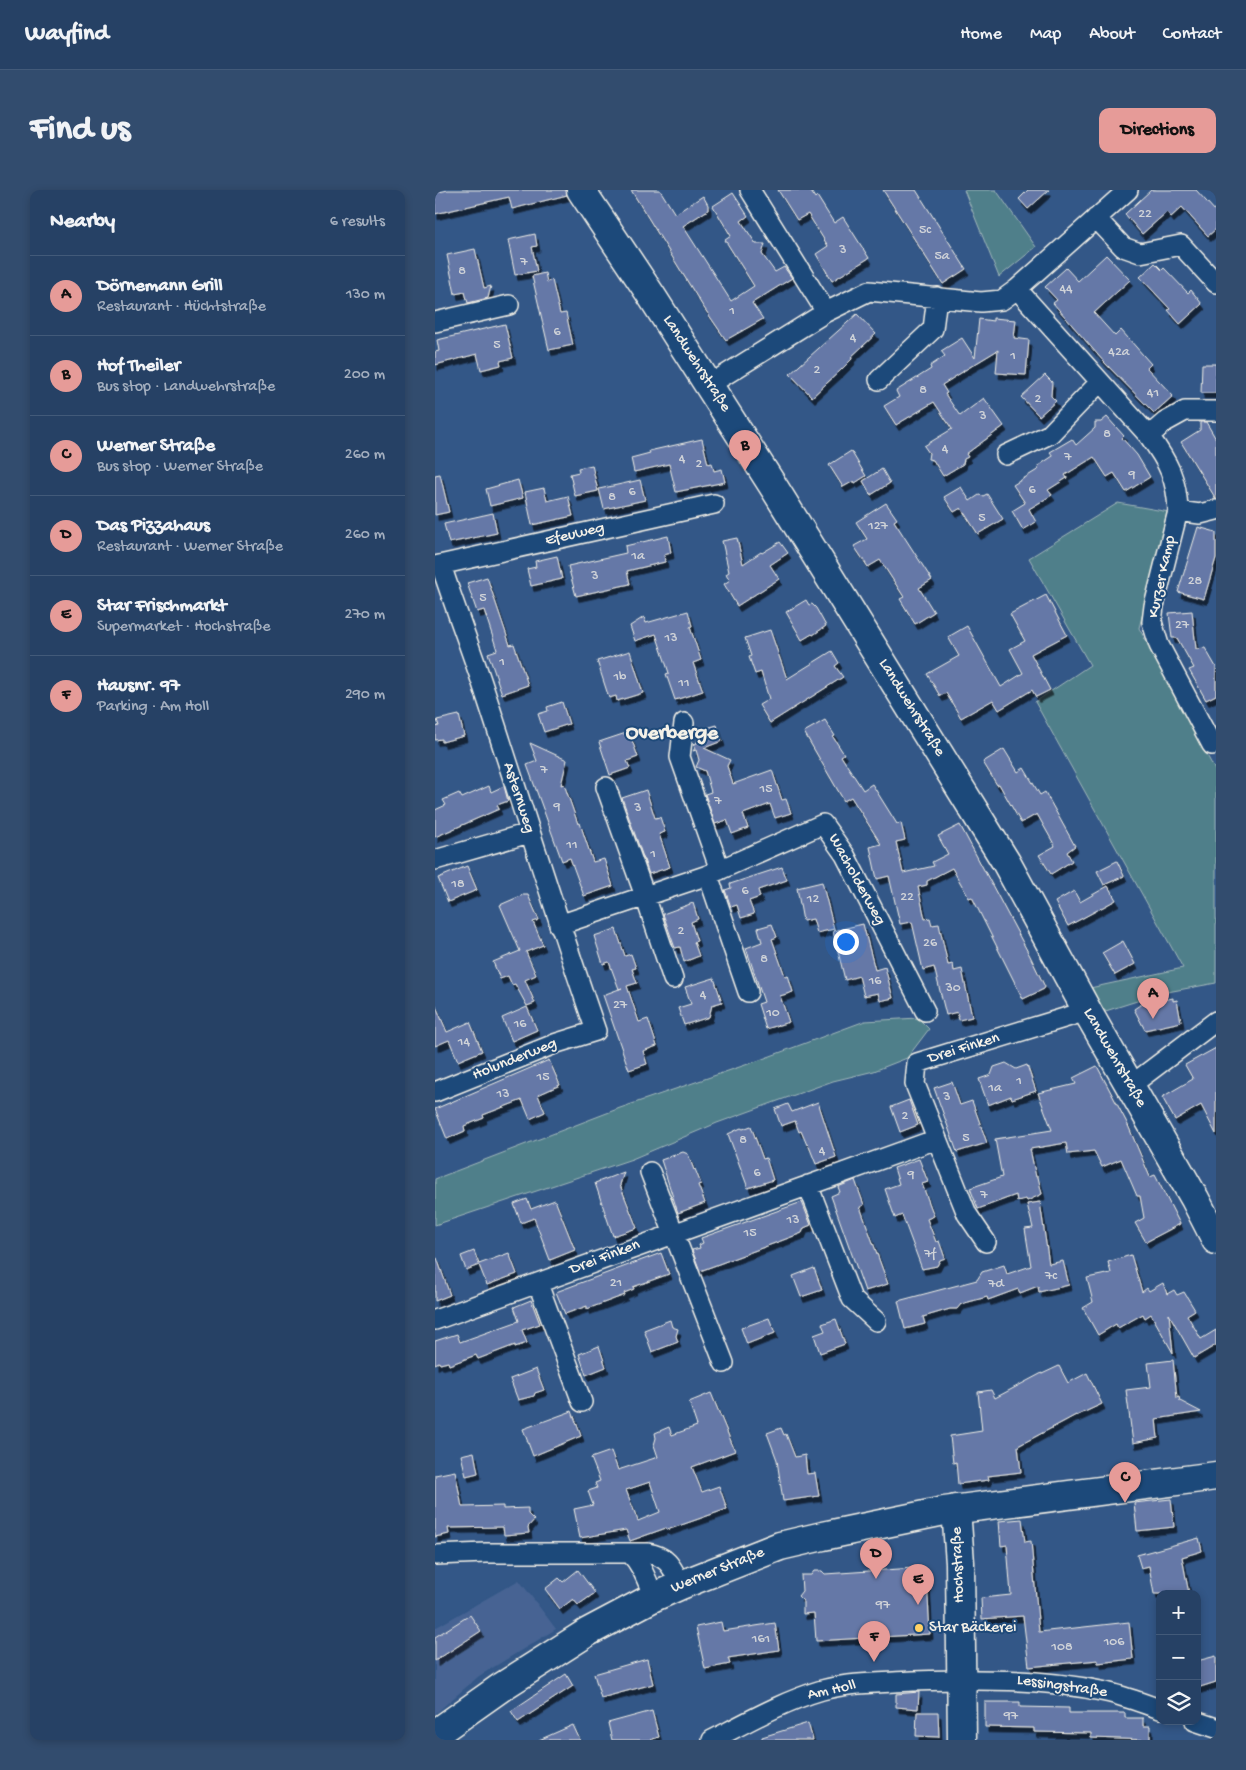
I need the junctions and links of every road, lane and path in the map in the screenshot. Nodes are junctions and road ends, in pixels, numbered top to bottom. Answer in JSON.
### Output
{"nodes":[{"id":1,"x":581,"y":190,"type":"edge"},
{"id":2,"x":750,"y":190,"type":"edge"},
{"id":3,"x":1128,"y":190,"type":"edge"},
{"id":4,"x":1096,"y":218,"type":"junction"},
{"id":5,"x":1216,"y":283,"type":"edge"},
{"id":6,"x":1017,"y":289,"type":"junction"},
{"id":7,"x":937,"y":297,"type":"junction"},
{"id":8,"x":509,"y":304,"type":"dead end"},
{"id":9,"x":826,"y":312,"type":"junction"},
{"id":10,"x":435,"y":322,"type":"edge"},
{"id":11,"x":879,"y":380,"type":"dead end"},
{"id":12,"x":1099,"y":383,"type":"junction"},
{"id":13,"x":709,"y":385,"type":"junction"},
{"id":14,"x":1216,"y":411,"type":"edge"},
{"id":15,"x":1149,"y":436,"type":"junction"},
{"id":16,"x":1006,"y":455,"type":"dead end"},
{"id":17,"x":715,"y":504,"type":"dead end"},
{"id":18,"x":1216,"y":510,"type":"edge"},
{"id":19,"x":1178,"y":511,"type":"junction"},
{"id":20,"x":438,"y":565,"type":"edge"},
{"id":21,"x":684,"y":723,"type":"dead end"},
{"id":22,"x":1216,"y":743,"type":"edge"},
{"id":23,"x":606,"y":787,"type":"dead end"},
{"id":24,"x":529,"y":833,"type":"junction"},
{"id":25,"x":435,"y":860,"type":"edge"},
{"id":26,"x":714,"y":872,"type":"junction"},
{"id":27,"x":645,"y":896,"type":"junction"},
{"id":28,"x":559,"y":925,"type":"junction"},
{"id":29,"x":673,"y":979,"type":"dead end"},
{"id":30,"x":747,"y":992,"type":"dead end"},
{"id":31,"x":925,"y":1011,"type":"dead end"},
{"id":32,"x":1087,"y":1011,"type":"junction"},
{"id":33,"x":1216,"y":1022,"type":"edge"},
{"id":34,"x":596,"y":1030,"type":"joint"},
{"id":35,"x":1131,"y":1086,"type":"junction"},
{"id":36,"x":435,"y":1092,"type":"edge"},
{"id":37,"x":937,"y":1139,"type":"junction"},
{"id":38,"x":650,"y":1172,"type":"dead end"},
{"id":39,"x":808,"y":1185,"type":"junction"},
{"id":40,"x":674,"y":1233,"type":"junction"},
{"id":41,"x":1216,"y":1240,"type":"edge"},
{"id":42,"x":986,"y":1242,"type":"dead end"},
{"id":43,"x":538,"y":1284,"type":"junction"},
{"id":44,"x":435,"y":1320,"type":"edge"},
{"id":45,"x":875,"y":1321,"type":"dead end"},
{"id":46,"x":724,"y":1363,"type":"dead end"},
{"id":47,"x":582,"y":1402,"type":"dead end"},
{"id":48,"x":1216,"y":1476,"type":"edge"},
{"id":49,"x":956,"y":1509,"type":"junction"},
{"id":50,"x":630,"y":1553,"type":"junction"},
{"id":51,"x":435,"y":1555,"type":"edge"},
{"id":52,"x":681,"y":1584,"type":"junction"},
{"id":53,"x":654,"y":1597,"type":"junction"},
{"id":54,"x":963,"y":1679,"type":"junction"},
{"id":55,"x":1156,"y":1708,"type":"edge"},
{"id":56,"x":1201,"y":1723,"type":"edge"},
{"id":57,"x":1216,"y":1728,"type":"edge"},
{"id":58,"x":435,"y":1734,"type":"edge"},
{"id":59,"x":712,"y":1740,"type":"edge"},
{"id":60,"x":962,"y":1740,"type":"edge"}],
"edges":[{"from":1,"to":13,"type":"main road","name":"Landwehrstraße"},
{"from":2,"to":9,"type":"street"},
{"from":3,"to":4,"type":"street"},
{"from":4,"to":5,"type":"street"},
{"from":4,"to":6,"type":"street"},
{"from":6,"to":7,"type":"street"},
{"from":6,"to":12,"type":"street","name":"Kurzer Kamp"},
{"from":7,"to":9,"type":"street"},
{"from":7,"to":11,"type":"street"},
{"from":8,"to":10,"type":"street"},
{"from":9,"to":13,"type":"street"},
{"from":12,"to":15,"type":"street","name":"Kurzer Kamp"},
{"from":12,"to":16,"type":"street"},
{"from":13,"to":32,"type":"main road","name":"Landwehrstraße"},
{"from":14,"to":15,"type":"street"},
{"from":15,"to":19,"type":"street","name":"Kurzer Kamp"},
{"from":17,"to":20,"type":"street","name":"Efeuweg"},
{"from":18,"to":19,"type":"street"},
{"from":19,"to":22,"type":"street","name":"Kurzer Kamp"},
{"from":20,"to":24,"type":"street","name":"Asternweg"},
{"from":21,"to":26,"type":"street"},
{"from":23,"to":27,"type":"street"},
{"from":24,"to":25,"type":"street"},
{"from":24,"to":28,"type":"street","name":"Asternweg"},
{"from":26,"to":27,"type":"street","name":"Wacholderweg"},
{"from":26,"to":30,"type":"street"},
{"from":26,"to":31,"type":"street","name":"Wacholderweg"},
{"from":27,"to":28,"type":"street","name":"Wacholderweg"},
{"from":27,"to":29,"type":"street"},
{"from":28,"to":34,"type":"street","name":"Asternweg"},
{"from":32,"to":35,"type":"main road","name":"Landwehrstraße"},
{"from":32,"to":37,"type":"street","name":"Drei Finken"},
{"from":33,"to":35,"type":"street"},
{"from":34,"to":36,"type":"street","name":"Holunderweg"},
{"from":35,"to":41,"type":"main road","name":"Landwehrstraße"},
{"from":37,"to":39,"type":"street","name":"Drei Finken"},
{"from":37,"to":42,"type":"street","name":"Drei Finken"},
{"from":38,"to":40,"type":"street"},
{"from":39,"to":40,"type":"street","name":"Drei Finken"},
{"from":39,"to":45,"type":"street"},
{"from":40,"to":43,"type":"street","name":"Drei Finken"},
{"from":40,"to":46,"type":"street"},
{"from":43,"to":44,"type":"street","name":"Drei Finken"},
{"from":43,"to":47,"type":"street"},
{"from":48,"to":49,"type":"main road","name":"Werner Straße"},
{"from":49,"to":52,"type":"main road","name":"Werner Straße"},
{"from":49,"to":54,"type":"main road","name":"Hochstraße"},
{"from":50,"to":51,"type":"street"},
{"from":50,"to":52,"type":"street"},
{"from":50,"to":53,"type":"street"},
{"from":52,"to":53,"type":"main road","name":"Werner Straße"},
{"from":53,"to":58,"type":"main road","name":"Werner Straße"},
{"from":54,"to":55,"type":"street","name":"Lessingstraße"},
{"from":54,"to":59,"type":"street","name":"Am Holl"},
{"from":54,"to":60,"type":"main road","name":"Hochstraße"},
{"from":56,"to":57,"type":"street"}]}
